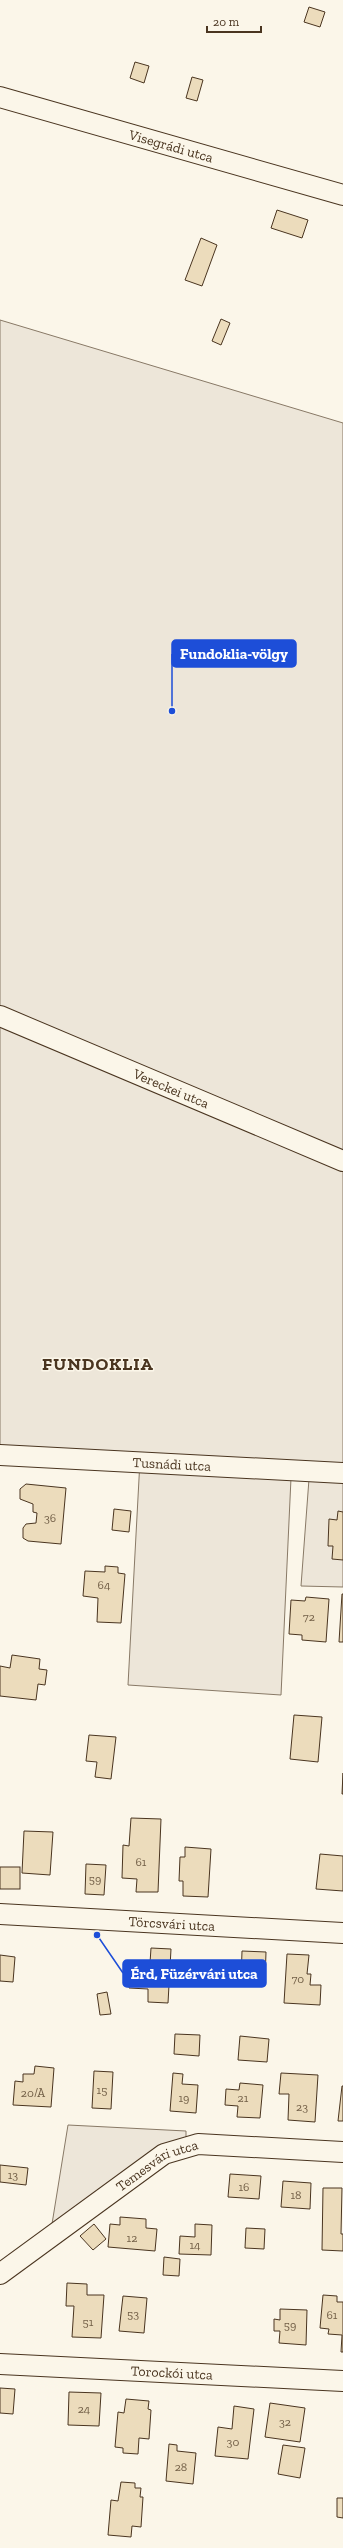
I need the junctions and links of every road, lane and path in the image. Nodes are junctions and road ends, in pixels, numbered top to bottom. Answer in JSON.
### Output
{"nodes":[{"id":1,"x":0,"y":97,"type":"edge"},
{"id":2,"x":343,"y":195,"type":"edge"},
{"id":3,"x":0,"y":1016,"type":"edge"},
{"id":4,"x":343,"y":1161,"type":"edge"},
{"id":5,"x":0,"y":1455,"type":"edge"},
{"id":6,"x":343,"y":1473,"type":"edge"},
{"id":7,"x":0,"y":1914,"type":"edge"},
{"id":8,"x":343,"y":1933,"type":"edge"},
{"id":9,"x":343,"y":2152,"type":"edge"},
{"id":10,"x":0,"y":2274,"type":"edge"},
{"id":11,"x":0,"y":2364,"type":"edge"},
{"id":12,"x":343,"y":2381,"type":"edge"}],
"edges":[{"from":1,"to":2,"type":"street","name":"Visegrádi utca"},
{"from":3,"to":4,"type":"street","name":"Vereckei utca"},
{"from":5,"to":6,"type":"street","name":"Tusnádi utca"},
{"from":7,"to":8,"type":"street","name":"Törcsvári utca"},
{"from":9,"to":10,"type":"street","name":"Temesvári utca"},
{"from":11,"to":12,"type":"street","name":"Torockói utca"}]}
